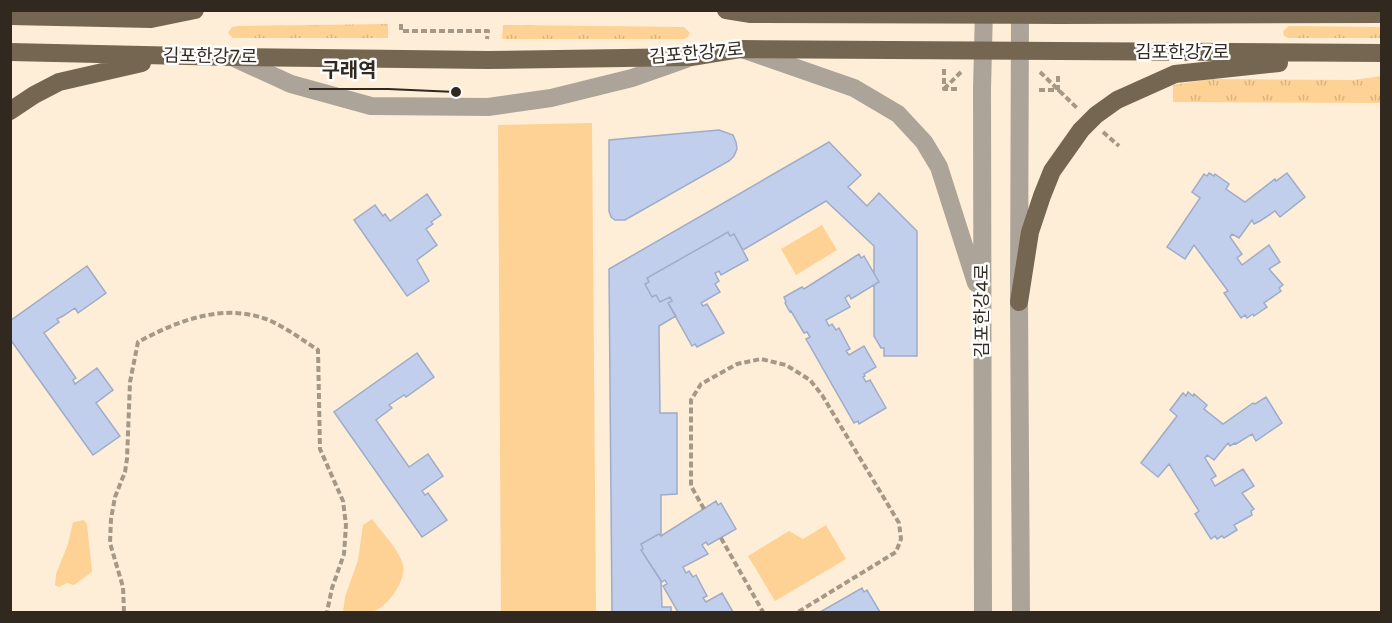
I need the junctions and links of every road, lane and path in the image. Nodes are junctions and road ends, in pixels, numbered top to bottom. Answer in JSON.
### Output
{"nodes":[{"id":1,"x":195,"y":10,"type":"edge"},
{"id":2,"x":726,"y":10,"type":"edge"},
{"id":3,"x":1285,"y":10,"type":"edge"},
{"id":4,"x":757,"y":12,"type":"edge"},
{"id":5,"x":984,"y":12,"type":"edge"},
{"id":6,"x":1020,"y":12,"type":"edge"},
{"id":7,"x":1304,"y":14,"type":"junction"},
{"id":8,"x":1382,"y":14,"type":"edge"},
{"id":9,"x":10,"y":16,"type":"edge"},
{"id":10,"x":401,"y":24,"type":"dead end"},
{"id":11,"x":488,"y":39,"type":"dead end"},
{"id":12,"x":740,"y":49,"type":"junction"},
{"id":13,"x":983,"y":51,"type":"junction"},
{"id":14,"x":1020,"y":51,"type":"junction"},
{"id":15,"x":10,"y":52,"type":"edge"},
{"id":16,"x":1373,"y":53,"type":"edge"},
{"id":17,"x":198,"y":56,"type":"junction"},
{"id":18,"x":232,"y":57,"type":"junction"},
{"id":19,"x":691,"y":57,"type":"junction"},
{"id":20,"x":944,"y":69,"type":"dead end"},
{"id":21,"x":961,"y":72,"type":"dead end"},
{"id":22,"x":1040,"y":72,"type":"dead end"},
{"id":23,"x":1058,"y":74,"type":"dead end"},
{"id":24,"x":944,"y":89,"type":"junction"},
{"id":25,"x":960,"y":89,"type":"dead end"},
{"id":26,"x":1039,"y":90,"type":"dead end"},
{"id":27,"x":1058,"y":90,"type":"junction"},
{"id":28,"x":10,"y":111,"type":"edge"},
{"id":29,"x":1085,"y":116,"type":"dead end"},
{"id":30,"x":1096,"y":126,"type":"dead end"},
{"id":31,"x":1119,"y":147,"type":"dead end"},
{"id":32,"x":982,"y":302,"type":"junction"},
{"id":33,"x":1019,"y":302,"type":"junction"},
{"id":34,"x":704,"y":508,"type":"dead end"},
{"id":35,"x":721,"y":538,"type":"dead end"},
{"id":36,"x":124,"y":612,"type":"edge"},
{"id":37,"x":327,"y":612,"type":"edge"},
{"id":38,"x":763,"y":612,"type":"edge"},
{"id":39,"x":798,"y":612,"type":"edge"},
{"id":40,"x":983,"y":612,"type":"edge"},
{"id":41,"x":1021,"y":612,"type":"edge"}],
"edges":[{"from":1,"to":9,"type":"main road","name":"김포한강7로"},
{"from":2,"to":4,"type":"main road","name":"김포한강7로"},
{"from":3,"to":7,"type":"street"},
{"from":4,"to":5,"type":"main road","name":"김포한강7로"},
{"from":5,"to":6,"type":"main road","name":"김포한강7로"},
{"from":5,"to":13,"type":"street","name":"김포한강4로"},
{"from":6,"to":7,"type":"main road","name":"김포한강7로"},
{"from":6,"to":14,"type":"street","name":"김포한강4로"},
{"from":7,"to":8,"type":"main road","name":"김포한강7로"},
{"from":10,"to":11,"type":"path"},
{"from":12,"to":13,"type":"main road","name":"김포한강7로"},
{"from":12,"to":19,"type":"main road","name":"김포한강7로"},
{"from":12,"to":32,"type":"street"},
{"from":13,"to":14,"type":"main road","name":"김포한강7로"},
{"from":13,"to":32,"type":"street","name":"김포한강4로"},
{"from":14,"to":16,"type":"main road","name":"김포한강7로"},
{"from":14,"to":33,"type":"street","name":"김포한강4로"},
{"from":15,"to":17,"type":"main road","name":"김포한강7로"},
{"from":16,"to":33,"type":"main road"},
{"from":17,"to":18,"type":"main road","name":"김포한강7로"},
{"from":17,"to":28,"type":"main road"},
{"from":18,"to":19,"type":"main road","name":"김포한강7로"},
{"from":18,"to":19,"type":"street"},
{"from":20,"to":24,"type":"path"},
{"from":21,"to":24,"type":"path"},
{"from":22,"to":27,"type":"path"},
{"from":23,"to":27,"type":"path"},
{"from":24,"to":25,"type":"path"},
{"from":26,"to":27,"type":"path"},
{"from":27,"to":29,"type":"path"},
{"from":30,"to":31,"type":"path"},
{"from":32,"to":40,"type":"street","name":"김포한강4로"},
{"from":33,"to":41,"type":"street","name":"김포한강4로"},
{"from":34,"to":39,"type":"path"},
{"from":35,"to":38,"type":"path"},
{"from":36,"to":37,"type":"path"}]}
